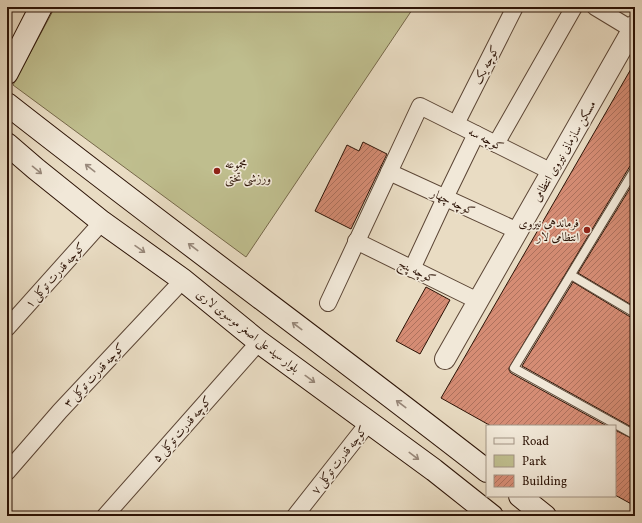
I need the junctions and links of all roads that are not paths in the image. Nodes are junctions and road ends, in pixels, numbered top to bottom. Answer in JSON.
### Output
{"nodes":[{"id":1,"x":41,"y":7,"type":"edge"},
{"id":2,"x":515,"y":7,"type":"edge"},
{"id":3,"x":574,"y":7,"type":"edge"},
{"id":4,"x":595,"y":7,"type":"edge"},
{"id":5,"x":634,"y":28,"type":"edge"},
{"id":6,"x":7,"y":73,"type":"edge"},
{"id":7,"x":7,"y":104,"type":"edge"},
{"id":8,"x":456,"y":124,"type":"junction"},
{"id":9,"x":476,"y":134,"type":"junction"},
{"id":10,"x":496,"y":144,"type":"junction"},
{"id":11,"x":10,"y":153,"type":"edge"},
{"id":12,"x":635,"y":169,"type":"edge"},
{"id":13,"x":389,"y":172,"type":"junction"},
{"id":14,"x":552,"y":172,"type":"junction"},
{"id":15,"x":445,"y":198,"type":"junction"},
{"id":16,"x":102,"y":222,"type":"junction"},
{"id":17,"x":518,"y":231,"type":"junction"},
{"id":18,"x":356,"y":241,"type":"junction"},
{"id":19,"x":412,"y":268,"type":"junction"},
{"id":20,"x":571,"y":275,"type":"junction"},
{"id":21,"x":183,"y":280,"type":"junction"},
{"id":22,"x":478,"y":301,"type":"junction"},
{"id":23,"x":328,"y":303,"type":"dead end"},
{"id":24,"x":635,"y":313,"type":"edge"},
{"id":25,"x":7,"y":328,"type":"edge"},
{"id":26,"x":259,"y":342,"type":"junction"},
{"id":27,"x":445,"y":359,"type":"dead end"},
{"id":28,"x":369,"y":422,"type":"junction"},
{"id":29,"x":635,"y":435,"type":"edge"},
{"id":30,"x":486,"y":470,"type":"edge"},
{"id":31,"x":7,"y":472,"type":"edge"},
{"id":32,"x":521,"y":497,"type":"edge"},
{"id":33,"x":486,"y":514,"type":"edge"},
{"id":34,"x":105,"y":516,"type":"edge"},
{"id":35,"x":295,"y":516,"type":"edge"},
{"id":36,"x":545,"y":516,"type":"edge"}],
"edges":[{"from":1,"to":6,"type":"main road"},
{"from":2,"to":8,"type":"street","name":"کوچه یک"},
{"from":3,"to":10,"type":"street"},
{"from":4,"to":5,"type":"street"},
{"from":5,"to":14,"type":"street","name":"مسکن سازمانی نیروی انتظامی"},
{"from":30,"to":7,"type":"main road","one_way":true},
{"from":8,"to":9,"type":"street","name":"کوچه سه"},
{"from":8,"to":13,"type":"street","name":"کوچه سه"},
{"from":9,"to":10,"type":"street","name":"کوچه سه"},
{"from":9,"to":15,"type":"street"},
{"from":10,"to":14,"type":"street","name":"کوچه سه"},
{"from":11,"to":16,"type":"main road","name":"بلوار سید علی اصغر موسوی لاری","one_way":true},
{"from":12,"to":20,"type":"lane"},
{"from":13,"to":15,"type":"street","name":"کوچه چهار"},
{"from":13,"to":18,"type":"street"},
{"from":14,"to":17,"type":"street","name":"مسکن سازمانی نیروی انتظامی"},
{"from":15,"to":17,"type":"street","name":"کوچه چهار"},
{"from":15,"to":19,"type":"street"},
{"from":16,"to":21,"type":"main road","name":"بلوار سید علی اصغر موسوی لاری","one_way":true},
{"from":16,"to":25,"type":"street","name":"کوچه قدرت توکلی ۱"},
{"from":17,"to":22,"type":"street","name":"مسکن سازمانی نیروی انتظامی"},
{"from":18,"to":19,"type":"street","name":"کوچه پنج"},
{"from":18,"to":23,"type":"street"},
{"from":19,"to":22,"type":"street","name":"کوچه پنج"},
{"from":20,"to":24,"type":"lane"},
{"from":20,"to":29,"type":"lane"},
{"from":21,"to":26,"type":"main road","name":"بلوار سید علی اصغر موسوی لاری"},
{"from":21,"to":31,"type":"street","name":"کوچه قدرت توکلی ۳"},
{"from":22,"to":27,"type":"street","name":"مسکن سازمانی نیروی انتظامی"},
{"from":26,"to":28,"type":"main road","name":"بلوار سید علی اصغر موسوی لاری","one_way":true},
{"from":26,"to":34,"type":"street","name":"کوچه قدرت توکلی ۵"},
{"from":28,"to":33,"type":"main road","name":"بلوار سید علی اصغر موسوی لاری","one_way":true},
{"from":28,"to":35,"type":"street","name":"کوچه قدرت توکلی ۷"},
{"from":32,"to":36,"type":"main road"}]}
